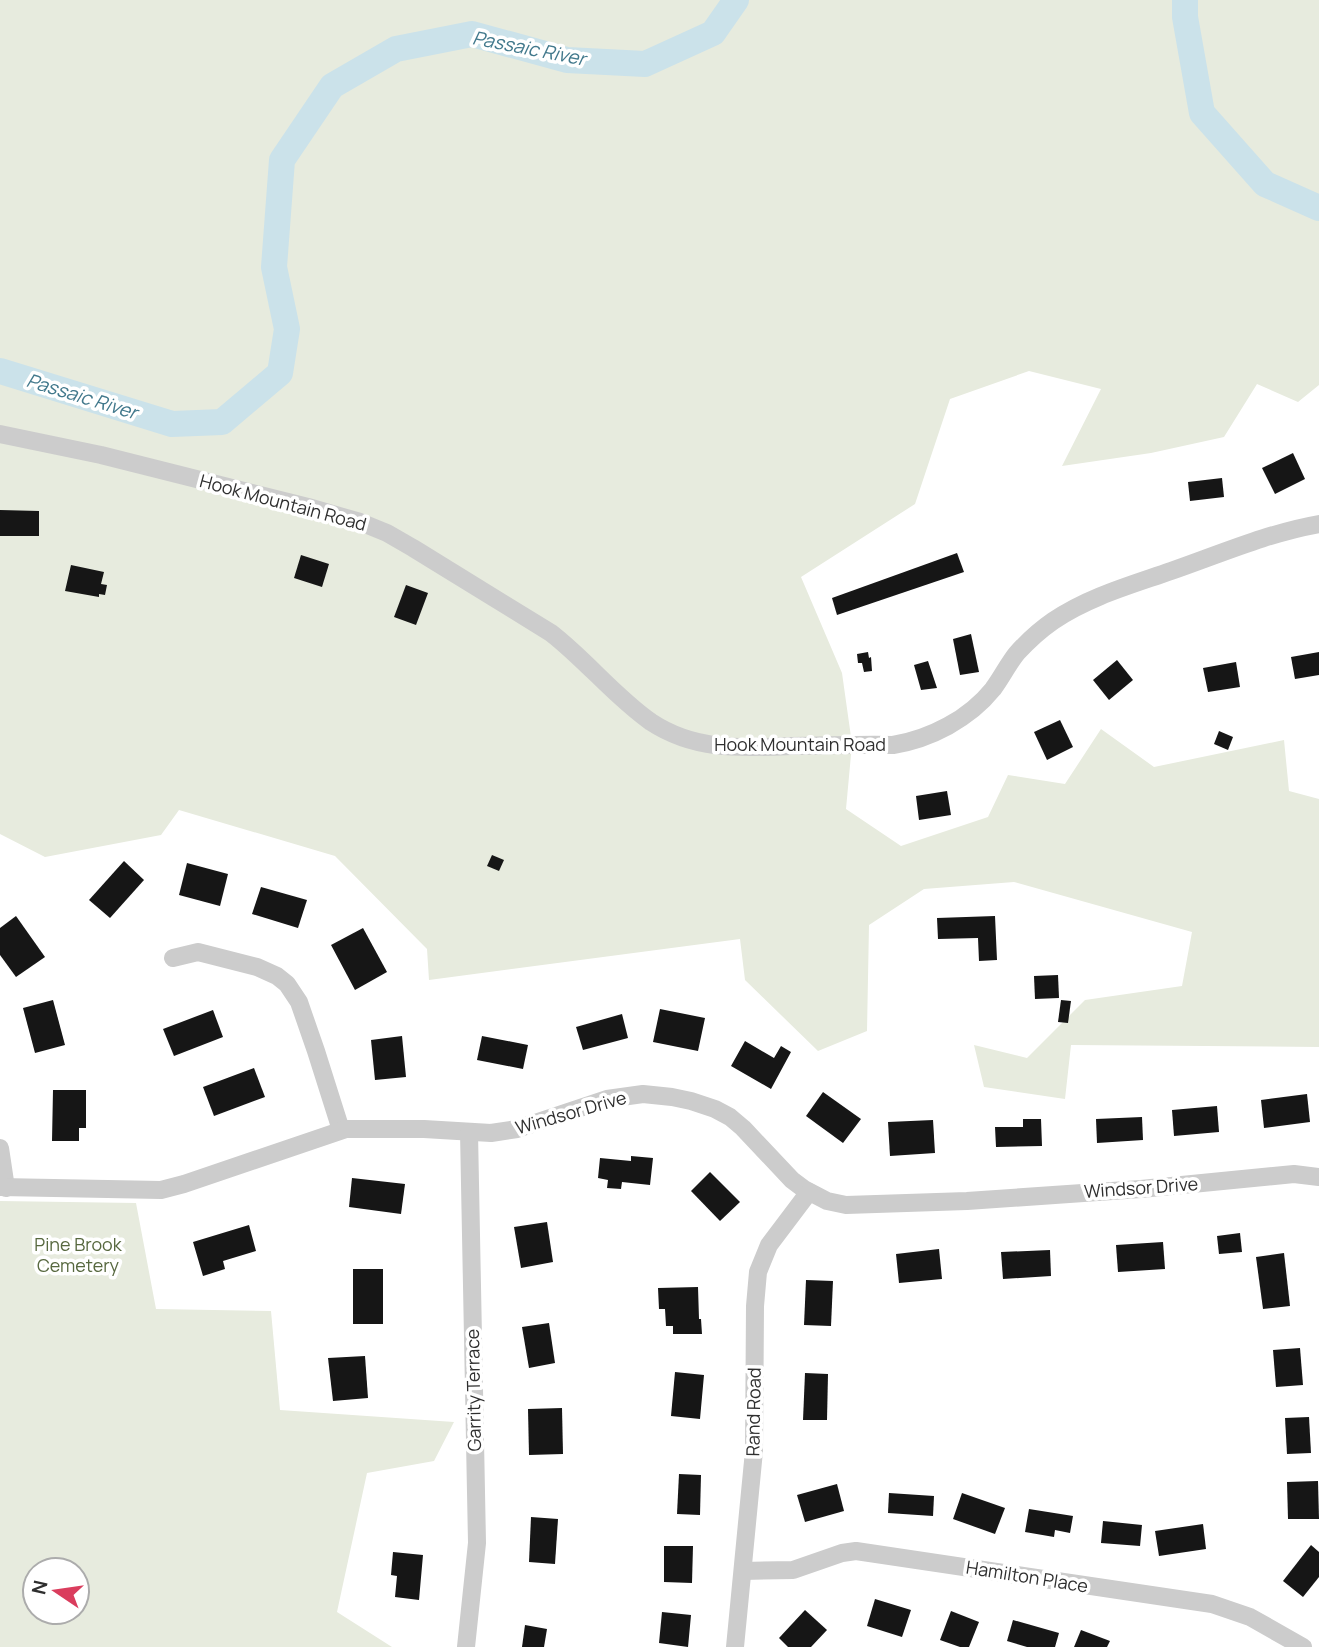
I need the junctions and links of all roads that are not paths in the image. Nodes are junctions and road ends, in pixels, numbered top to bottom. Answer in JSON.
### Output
{"nodes":[{"id":1,"x":0,"y":434,"type":"edge"},
{"id":2,"x":1319,"y":524,"type":"edge"},
{"id":3,"x":173,"y":958,"type":"dead end"},
{"id":4,"x":341,"y":1130,"type":"junction"},
{"id":5,"x":469,"y":1132,"type":"junction"},
{"id":6,"x":0,"y":1148,"type":"edge"},
{"id":7,"x":1319,"y":1177,"type":"edge"},
{"id":8,"x":3,"y":1187,"type":"edge"},
{"id":9,"x":809,"y":1192,"type":"junction"},
{"id":10,"x":743,"y":1571,"type":"junction"},
{"id":11,"x":466,"y":1647,"type":"edge"},
{"id":12,"x":735,"y":1647,"type":"edge"},
{"id":13,"x":1303,"y":1647,"type":"edge"}],
"edges":[{"from":1,"to":2,"type":"street","name":"Hook Mountain Road"},
{"from":3,"to":4,"type":"street"},
{"from":4,"to":5,"type":"street","name":"Windsor Drive"},
{"from":4,"to":8,"type":"street","name":"Windsor Drive"},
{"from":5,"to":9,"type":"street","name":"Windsor Drive"},
{"from":5,"to":11,"type":"street","name":"Garrity Terrace"},
{"from":6,"to":8,"type":"street","name":"Windsor Drive"},
{"from":7,"to":9,"type":"street","name":"Windsor Drive"},
{"from":9,"to":10,"type":"street","name":"Rand Road"},
{"from":10,"to":12,"type":"street","name":"Rand Road"},
{"from":10,"to":13,"type":"street","name":"Hamilton Place"}]}
